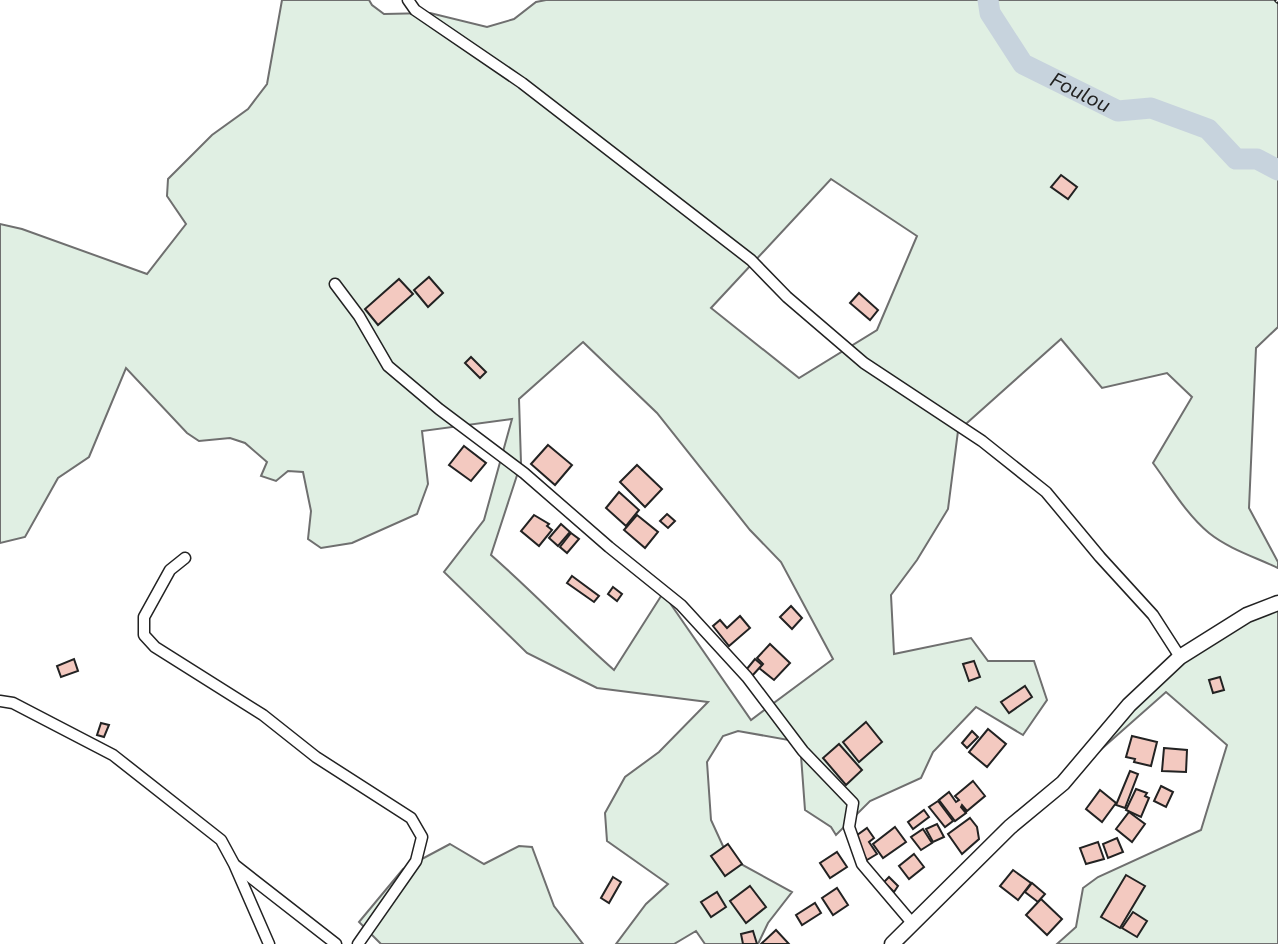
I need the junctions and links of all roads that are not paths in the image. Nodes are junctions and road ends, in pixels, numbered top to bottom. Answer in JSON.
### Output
{"nodes":[{"id":1,"x":408,"y":0,"type":"edge"},
{"id":2,"x":335,"y":284,"type":"dead end"},
{"id":3,"x":185,"y":558,"type":"dead end"},
{"id":4,"x":1278,"y":603,"type":"edge"},
{"id":5,"x":1180,"y":657,"type":"junction"},
{"id":6,"x":0,"y":701,"type":"edge"},
{"id":7,"x":234,"y":864,"type":"junction"},
{"id":8,"x":913,"y":924,"type":"junction"},
{"id":9,"x":268,"y":944,"type":"edge"},
{"id":10,"x":336,"y":944,"type":"edge"},
{"id":11,"x":358,"y":944,"type":"edge"},
{"id":12,"x":892,"y":944,"type":"edge"}],
"edges":[{"from":1,"to":5,"type":"street"},
{"from":2,"to":8,"type":"street"},
{"from":3,"to":11,"type":"street"},
{"from":4,"to":5,"type":"street"},
{"from":5,"to":8,"type":"street"},
{"from":6,"to":7,"type":"street"},
{"from":7,"to":9,"type":"street"},
{"from":7,"to":10,"type":"street"},
{"from":8,"to":12,"type":"street"}]}
